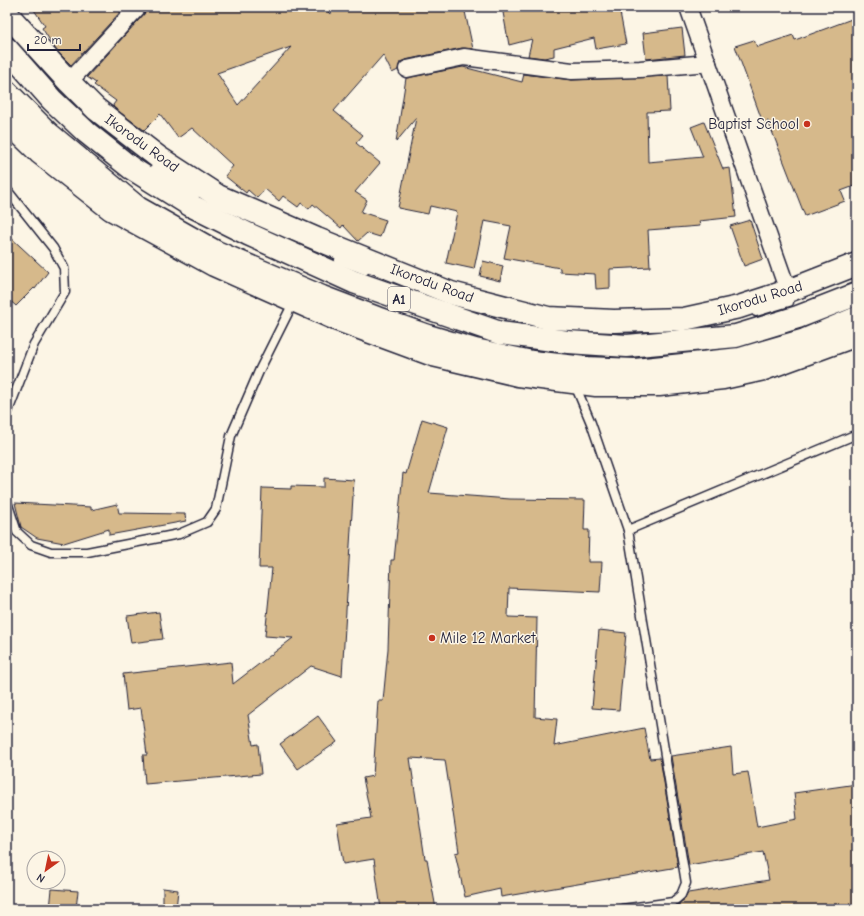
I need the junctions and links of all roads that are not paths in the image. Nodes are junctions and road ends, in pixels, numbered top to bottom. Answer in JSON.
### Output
{"nodes":[{"id":1,"x":138,"y":7,"type":"edge"},
{"id":2,"x":688,"y":7,"type":"edge"},
{"id":3,"x":7,"y":14,"type":"edge"},
{"id":4,"x":7,"y":26,"type":"edge"},
{"id":5,"x":12,"y":43,"type":"edge"},
{"id":6,"x":708,"y":63,"type":"junction"},
{"id":7,"x":406,"y":69,"type":"dead end"},
{"id":8,"x":63,"y":81,"type":"junction"},
{"id":9,"x":7,"y":92,"type":"edge"},
{"id":10,"x":101,"y":124,"type":"dead end"},
{"id":11,"x":9,"y":127,"type":"edge"},
{"id":12,"x":147,"y":162,"type":"dead end"},
{"id":13,"x":7,"y":190,"type":"edge"},
{"id":14,"x":223,"y":208,"type":"dead end"},
{"id":15,"x":331,"y":256,"type":"dead end"},
{"id":16,"x":857,"y":264,"type":"edge"},
{"id":17,"x":375,"y":274,"type":"dead end"},
{"id":18,"x":427,"y":293,"type":"dead end"},
{"id":19,"x":857,"y":294,"type":"edge"},
{"id":20,"x":791,"y":295,"type":"junction"},
{"id":21,"x":294,"y":300,"type":"junction"},
{"id":22,"x":457,"y":304,"type":"dead end"},
{"id":23,"x":745,"y":316,"type":"dead end"},
{"id":24,"x":857,"y":318,"type":"edge"},
{"id":25,"x":529,"y":322,"type":"dead end"},
{"id":26,"x":596,"y":329,"type":"dead end"},
{"id":27,"x":857,"y":335,"type":"edge"},
{"id":28,"x":574,"y":383,"type":"junction"},
{"id":29,"x":7,"y":414,"type":"edge"},
{"id":30,"x":857,"y":434,"type":"edge"},
{"id":31,"x":7,"y":502,"type":"edge"},
{"id":32,"x":628,"y":530,"type":"junction"},
{"id":33,"x":622,"y":909,"type":"edge"}],
"edges":[{"from":1,"to":8,"type":"street"},
{"from":2,"to":6,"type":"street"},
{"from":3,"to":8,"type":"main road","name":"Ikorodu Road"},
{"from":4,"to":5,"type":"lane"},
{"from":5,"to":19,"type":"main road","name":"Ikorodu Road","number":"A1"},
{"from":6,"to":7,"type":"street"},
{"from":6,"to":20,"type":"street"},
{"from":8,"to":10,"type":"lane"},
{"from":8,"to":20,"type":"main road","name":"Ikorodu Road"},
{"from":9,"to":24,"type":"main road","number":"A1"},
{"from":11,"to":21,"type":"main road"},
{"from":12,"to":14,"type":"lane"},
{"from":13,"to":29,"type":"lane"},
{"from":15,"to":17,"type":"lane"},
{"from":16,"to":20,"type":"main road","name":"Ikorodu Road"},
{"from":18,"to":22,"type":"lane"},
{"from":20,"to":23,"type":"lane"},
{"from":21,"to":28,"type":"main road"},
{"from":21,"to":31,"type":"lane"},
{"from":25,"to":26,"type":"lane"},
{"from":27,"to":28,"type":"main road"},
{"from":28,"to":32,"type":"lane"},
{"from":30,"to":32,"type":"lane"},
{"from":32,"to":33,"type":"lane"}]}
